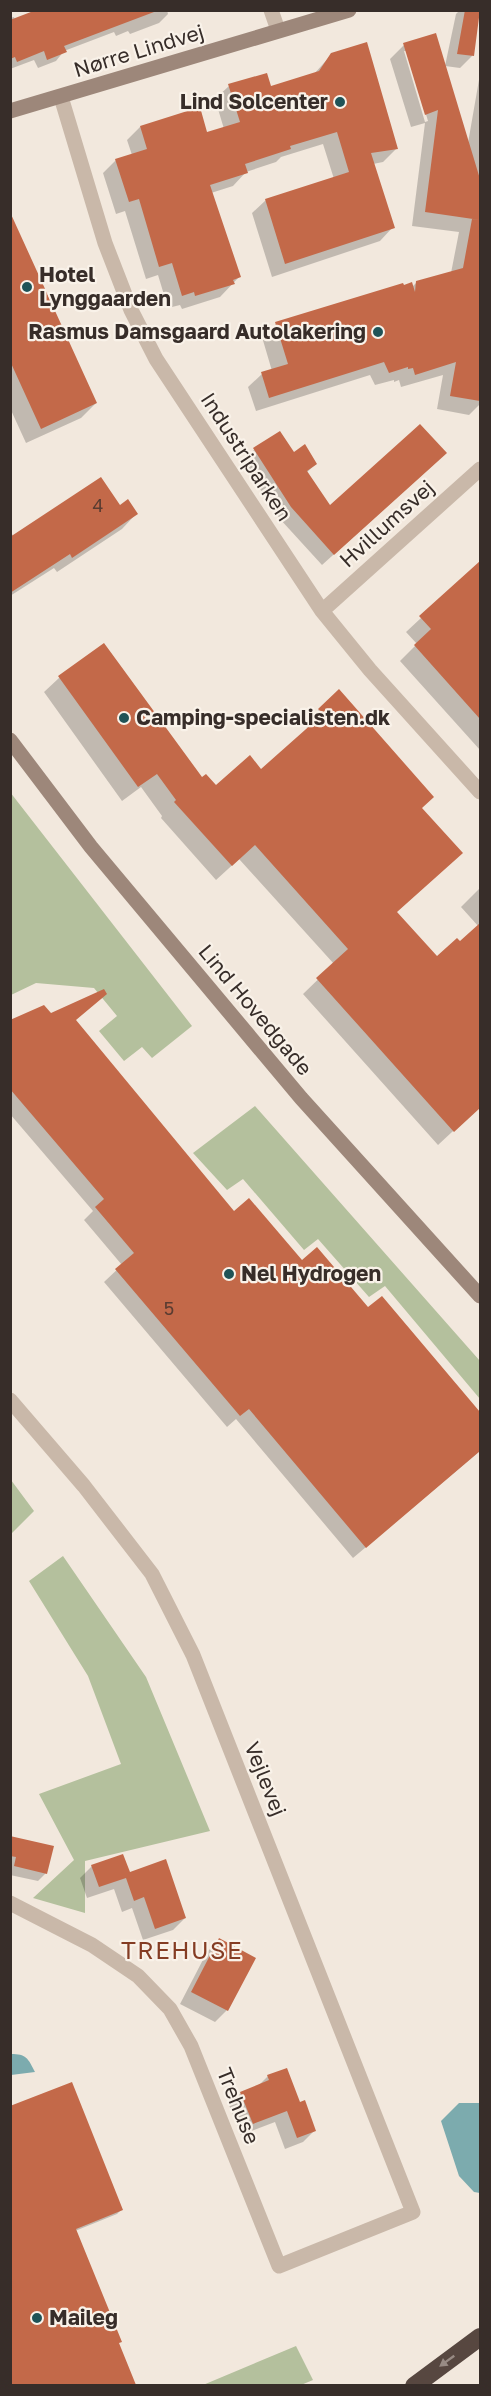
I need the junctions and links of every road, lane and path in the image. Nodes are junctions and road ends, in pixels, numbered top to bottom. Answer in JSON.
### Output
{"nodes":[{"id":1,"x":271,"y":10,"type":"edge"},
{"id":2,"x":349,"y":10,"type":"edge"},
{"id":3,"x":278,"y":30,"type":"junction"},
{"id":4,"x":61,"y":97,"type":"junction"},
{"id":5,"x":10,"y":111,"type":"edge"},
{"id":6,"x":480,"y":469,"type":"edge"},
{"id":7,"x":322,"y":611,"type":"junction"},
{"id":8,"x":10,"y":740,"type":"edge"},
{"id":9,"x":480,"y":792,"type":"edge"},
{"id":10,"x":480,"y":1296,"type":"edge"},
{"id":11,"x":10,"y":1400,"type":"edge"},
{"id":12,"x":10,"y":1903,"type":"edge"},
{"id":13,"x":413,"y":2212,"type":"joint"},
{"id":14,"x":480,"y":2337,"type":"edge"},
{"id":15,"x":414,"y":2385,"type":"edge"}],
"edges":[{"from":1,"to":3,"type":"street"},
{"from":2,"to":3,"type":"main road","name":"Nørre Lindvej"},
{"from":3,"to":4,"type":"main road","name":"Nørre Lindvej"},
{"from":4,"to":5,"type":"main road","name":"Nørre Lindvej"},
{"from":4,"to":7,"type":"street","name":"Industriparken"},
{"from":6,"to":7,"type":"street","name":"Hvillumsvej"},
{"from":7,"to":9,"type":"street","name":"Industriparken"},
{"from":8,"to":10,"type":"main road","name":"Lind Hovedgade"},
{"from":11,"to":13,"type":"street","name":"Vejlevej"},
{"from":12,"to":13,"type":"street","name":"Trehuse"},
{"from":14,"to":15,"type":"highway","one_way":true}]}
